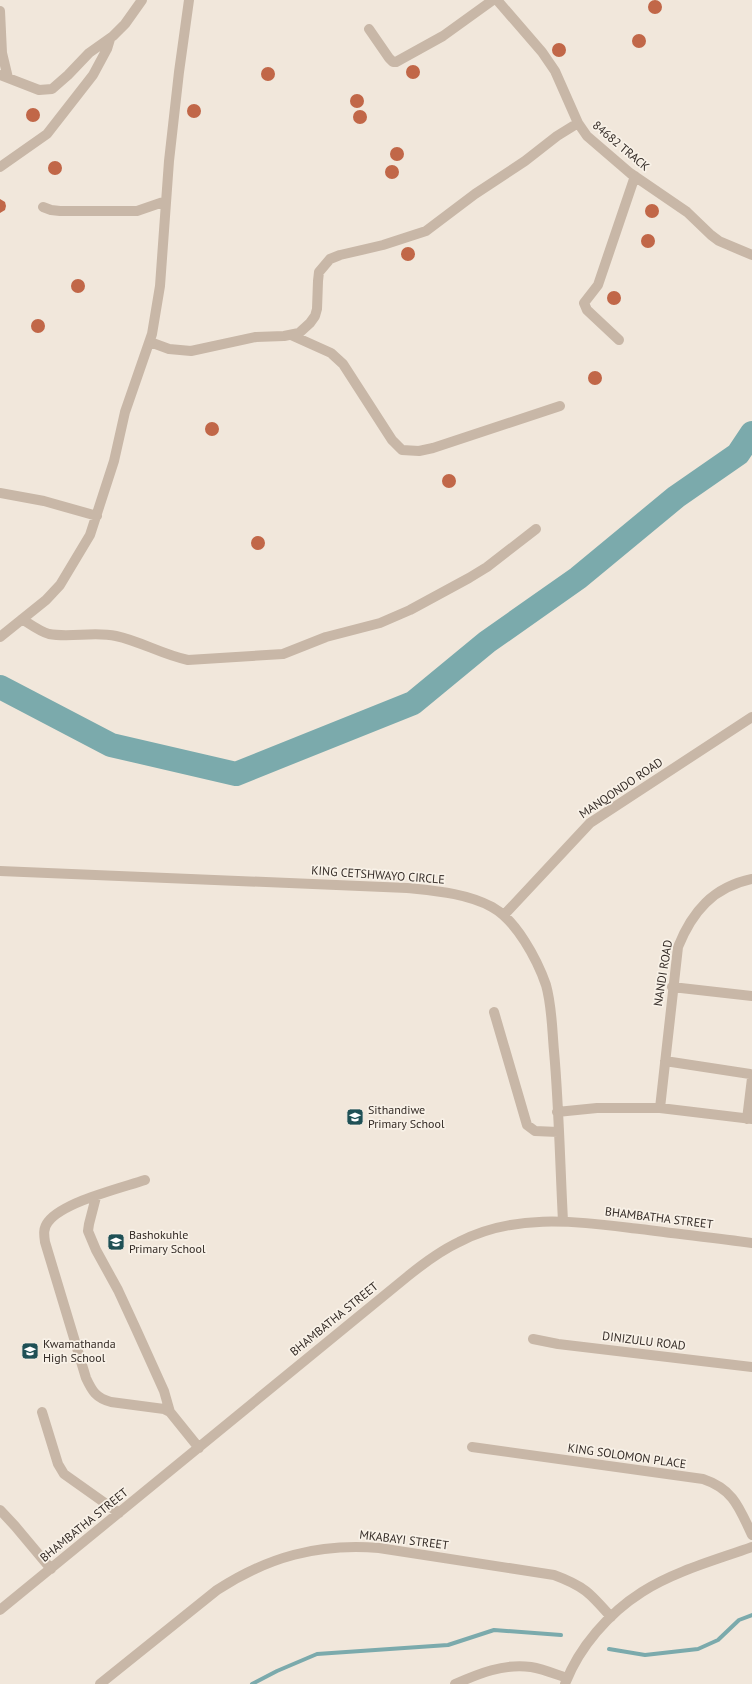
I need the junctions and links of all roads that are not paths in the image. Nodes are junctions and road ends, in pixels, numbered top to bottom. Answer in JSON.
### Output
{"nodes":[{"id":1,"x":142,"y":0,"type":"edge"},
{"id":2,"x":493,"y":0,"type":"edge"},
{"id":3,"x":497,"y":0,"type":"edge"},
{"id":4,"x":187,"y":2,"type":"edge"},
{"id":5,"x":0,"y":11,"type":"edge"},
{"id":6,"x":369,"y":29,"type":"dead end"},
{"id":7,"x":110,"y":39,"type":"junction"},
{"id":8,"x":4,"y":76,"type":"edge"},
{"id":9,"x":578,"y":123,"type":"junction"},
{"id":10,"x":0,"y":167,"type":"edge"},
{"id":11,"x":635,"y":176,"type":"junction"},
{"id":12,"x":166,"y":201,"type":"junction"},
{"id":13,"x":43,"y":207,"type":"dead end"},
{"id":14,"x":752,"y":255,"type":"edge"},
{"id":15,"x":291,"y":335,"type":"junction"},
{"id":16,"x":619,"y":340,"type":"dead end"},
{"id":17,"x":150,"y":342,"type":"junction"},
{"id":18,"x":560,"y":406,"type":"dead end"},
{"id":19,"x":0,"y":493,"type":"edge"},
{"id":20,"x":97,"y":516,"type":"junction"},
{"id":21,"x":536,"y":529,"type":"dead end"},
{"id":22,"x":22,"y":619,"type":"junction"},
{"id":23,"x":0,"y":637,"type":"edge"},
{"id":24,"x":752,"y":717,"type":"edge"},
{"id":25,"x":0,"y":871,"type":"edge"},
{"id":26,"x":752,"y":879,"type":"edge"},
{"id":27,"x":504,"y":915,"type":"junction"},
{"id":28,"x":672,"y":987,"type":"junction"},
{"id":29,"x":752,"y":996,"type":"edge"},
{"id":30,"x":494,"y":1012,"type":"dead end"},
{"id":31,"x":665,"y":1061,"type":"junction"},
{"id":32,"x":751,"y":1094,"type":"edge"},
{"id":33,"x":660,"y":1108,"type":"junction"},
{"id":34,"x":558,"y":1112,"type":"junction"},
{"id":35,"x":749,"y":1119,"type":"edge"},
{"id":36,"x":558,"y":1132,"type":"junction"},
{"id":37,"x":145,"y":1180,"type":"dead end"},
{"id":38,"x":96,"y":1197,"type":"junction"},
{"id":39,"x":563,"y":1221,"type":"junction"},
{"id":40,"x":752,"y":1243,"type":"edge"},
{"id":41,"x":533,"y":1339,"type":"dead end"},
{"id":42,"x":752,"y":1367,"type":"edge"},
{"id":43,"x":42,"y":1412,"type":"dead end"},
{"id":44,"x":170,"y":1412,"type":"junction"},
{"id":45,"x":472,"y":1447,"type":"dead end"},
{"id":46,"x":199,"y":1448,"type":"junction"},
{"id":47,"x":0,"y":1510,"type":"edge"},
{"id":48,"x":119,"y":1513,"type":"junction"},
{"id":49,"x":752,"y":1535,"type":"edge"},
{"id":50,"x":752,"y":1547,"type":"edge"},
{"id":51,"x":51,"y":1569,"type":"junction"},
{"id":52,"x":0,"y":1610,"type":"edge"},
{"id":53,"x":611,"y":1616,"type":"junction"},
{"id":54,"x":566,"y":1681,"type":"edge"},
{"id":55,"x":100,"y":1684,"type":"edge"},
{"id":56,"x":455,"y":1684,"type":"edge"}],
"edges":[{"from":1,"to":7,"type":"street"},
{"from":2,"to":6,"type":"street"},
{"from":3,"to":9,"type":"street","name":"84682 TRACK"},
{"from":4,"to":12,"type":"street"},
{"from":5,"to":8,"type":"street"},
{"from":7,"to":8,"type":"street"},
{"from":7,"to":10,"type":"street"},
{"from":9,"to":11,"type":"street","name":"84682 TRACK"},
{"from":9,"to":15,"type":"street"},
{"from":11,"to":14,"type":"street","name":"84682 TRACK"},
{"from":11,"to":16,"type":"street"},
{"from":12,"to":13,"type":"street"},
{"from":12,"to":17,"type":"street"},
{"from":15,"to":17,"type":"street"},
{"from":15,"to":18,"type":"street"},
{"from":17,"to":20,"type":"street"},
{"from":19,"to":20,"type":"street"},
{"from":20,"to":22,"type":"street"},
{"from":21,"to":22,"type":"street"},
{"from":22,"to":23,"type":"street"},
{"from":24,"to":27,"type":"street","name":"MANQONDO ROAD"},
{"from":25,"to":27,"type":"street","name":"KING CETSHWAYO CIRCLE"},
{"from":26,"to":28,"type":"street","name":"NANDI ROAD"},
{"from":27,"to":34,"type":"street","name":"KING CETSHWAYO CIRCLE"},
{"from":28,"to":29,"type":"street"},
{"from":28,"to":31,"type":"street","name":"NANDI ROAD"},
{"from":30,"to":36,"type":"street"},
{"from":31,"to":32,"type":"street"},
{"from":31,"to":33,"type":"street","name":"NANDI ROAD"},
{"from":32,"to":35,"type":"street"},
{"from":33,"to":34,"type":"street"},
{"from":33,"to":35,"type":"street"},
{"from":34,"to":36,"type":"street","name":"KING CETSHWAYO CIRCLE"},
{"from":36,"to":39,"type":"street","name":"KING CETSHWAYO CIRCLE"},
{"from":37,"to":38,"type":"street"},
{"from":38,"to":44,"type":"street"},
{"from":38,"to":44,"type":"street"},
{"from":39,"to":40,"type":"street","name":"BHAMBATHA STREET"},
{"from":39,"to":46,"type":"street","name":"BHAMBATHA STREET"},
{"from":41,"to":42,"type":"street","name":"DINIZULU ROAD"},
{"from":43,"to":48,"type":"street"},
{"from":44,"to":46,"type":"street"},
{"from":45,"to":49,"type":"street","name":"KING SOLOMON PLACE"},
{"from":46,"to":48,"type":"street","name":"BHAMBATHA STREET"},
{"from":47,"to":51,"type":"street"},
{"from":48,"to":51,"type":"street","name":"BHAMBATHA STREET"},
{"from":50,"to":53,"type":"street"},
{"from":51,"to":52,"type":"street","name":"BHAMBATHA STREET"},
{"from":53,"to":54,"type":"street"},
{"from":53,"to":55,"type":"street","name":"MKABAYI STREET"},
{"from":54,"to":56,"type":"street"}]}
